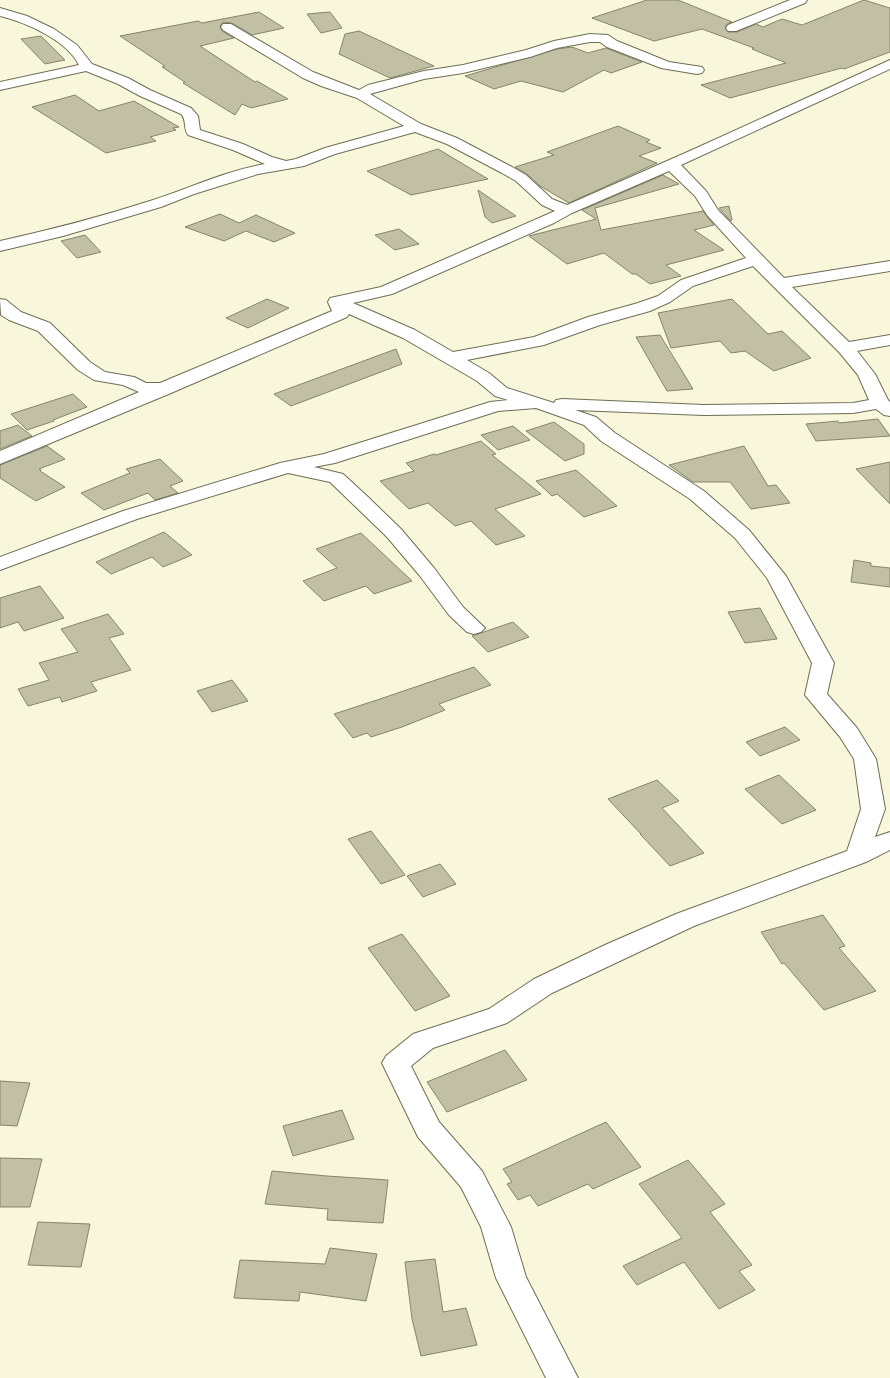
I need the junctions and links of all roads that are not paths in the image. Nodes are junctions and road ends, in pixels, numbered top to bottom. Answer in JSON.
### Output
{"nodes":[{"id":1,"x":801,"y":0,"type":"edge"},
{"id":2,"x":0,"y":12,"type":"edge"},
{"id":3,"x":227,"y":27,"type":"dead end"},
{"id":4,"x":732,"y":28,"type":"dead end"},
{"id":5,"x":890,"y":64,"type":"edge"},
{"id":6,"x":87,"y":67,"type":"junction"},
{"id":7,"x":697,"y":70,"type":"dead end"},
{"id":8,"x":0,"y":86,"type":"edge"},
{"id":9,"x":362,"y":95,"type":"junction"},
{"id":10,"x":416,"y":127,"type":"junction"},
{"id":11,"x":671,"y":164,"type":"junction"},
{"id":12,"x":289,"y":165,"type":"junction"},
{"id":13,"x":567,"y":210,"type":"junction"},
{"id":14,"x":0,"y":246,"type":"edge"},
{"id":15,"x":756,"y":260,"type":"junction"},
{"id":16,"x":890,"y":266,"type":"edge"},
{"id":17,"x":779,"y":284,"type":"junction"},
{"id":18,"x":336,"y":302,"type":"junction"},
{"id":19,"x":0,"y":304,"type":"edge"},
{"id":20,"x":890,"y":340,"type":"edge"},
{"id":21,"x":845,"y":348,"type":"junction"},
{"id":22,"x":451,"y":358,"type":"junction"},
{"id":23,"x":165,"y":389,"type":"junction"},
{"id":24,"x":537,"y":403,"type":"junction"},
{"id":25,"x":885,"y":407,"type":"edge"},
{"id":26,"x":0,"y":458,"type":"edge"},
{"id":27,"x":287,"y":467,"type":"junction"},
{"id":28,"x":0,"y":564,"type":"edge"},
{"id":29,"x":474,"y":628,"type":"dead end"},
{"id":30,"x":890,"y":840,"type":"edge"},
{"id":31,"x":857,"y":856,"type":"junction"},
{"id":32,"x":562,"y":1378,"type":"edge"}],
"edges":[{"from":1,"to":4,"type":"street"},
{"from":2,"to":6,"type":"street"},
{"from":3,"to":9,"type":"street"},
{"from":5,"to":11,"type":"street"},
{"from":6,"to":8,"type":"street"},
{"from":6,"to":12,"type":"street"},
{"from":7,"to":9,"type":"street"},
{"from":9,"to":10,"type":"street"},
{"from":10,"to":12,"type":"street"},
{"from":10,"to":13,"type":"street"},
{"from":11,"to":13,"type":"street"},
{"from":11,"to":15,"type":"street"},
{"from":12,"to":14,"type":"street"},
{"from":13,"to":18,"type":"street"},
{"from":15,"to":17,"type":"street"},
{"from":15,"to":22,"type":"street"},
{"from":16,"to":17,"type":"street"},
{"from":17,"to":21,"type":"street"},
{"from":18,"to":22,"type":"street"},
{"from":18,"to":23,"type":"street"},
{"from":19,"to":23,"type":"street"},
{"from":20,"to":21,"type":"street"},
{"from":21,"to":25,"type":"street"},
{"from":22,"to":24,"type":"street"},
{"from":23,"to":26,"type":"street"},
{"from":24,"to":25,"type":"street"},
{"from":24,"to":27,"type":"street"},
{"from":24,"to":31,"type":"street"},
{"from":27,"to":28,"type":"street"},
{"from":27,"to":29,"type":"street"},
{"from":30,"to":31,"type":"street"},
{"from":31,"to":32,"type":"street"}]}
